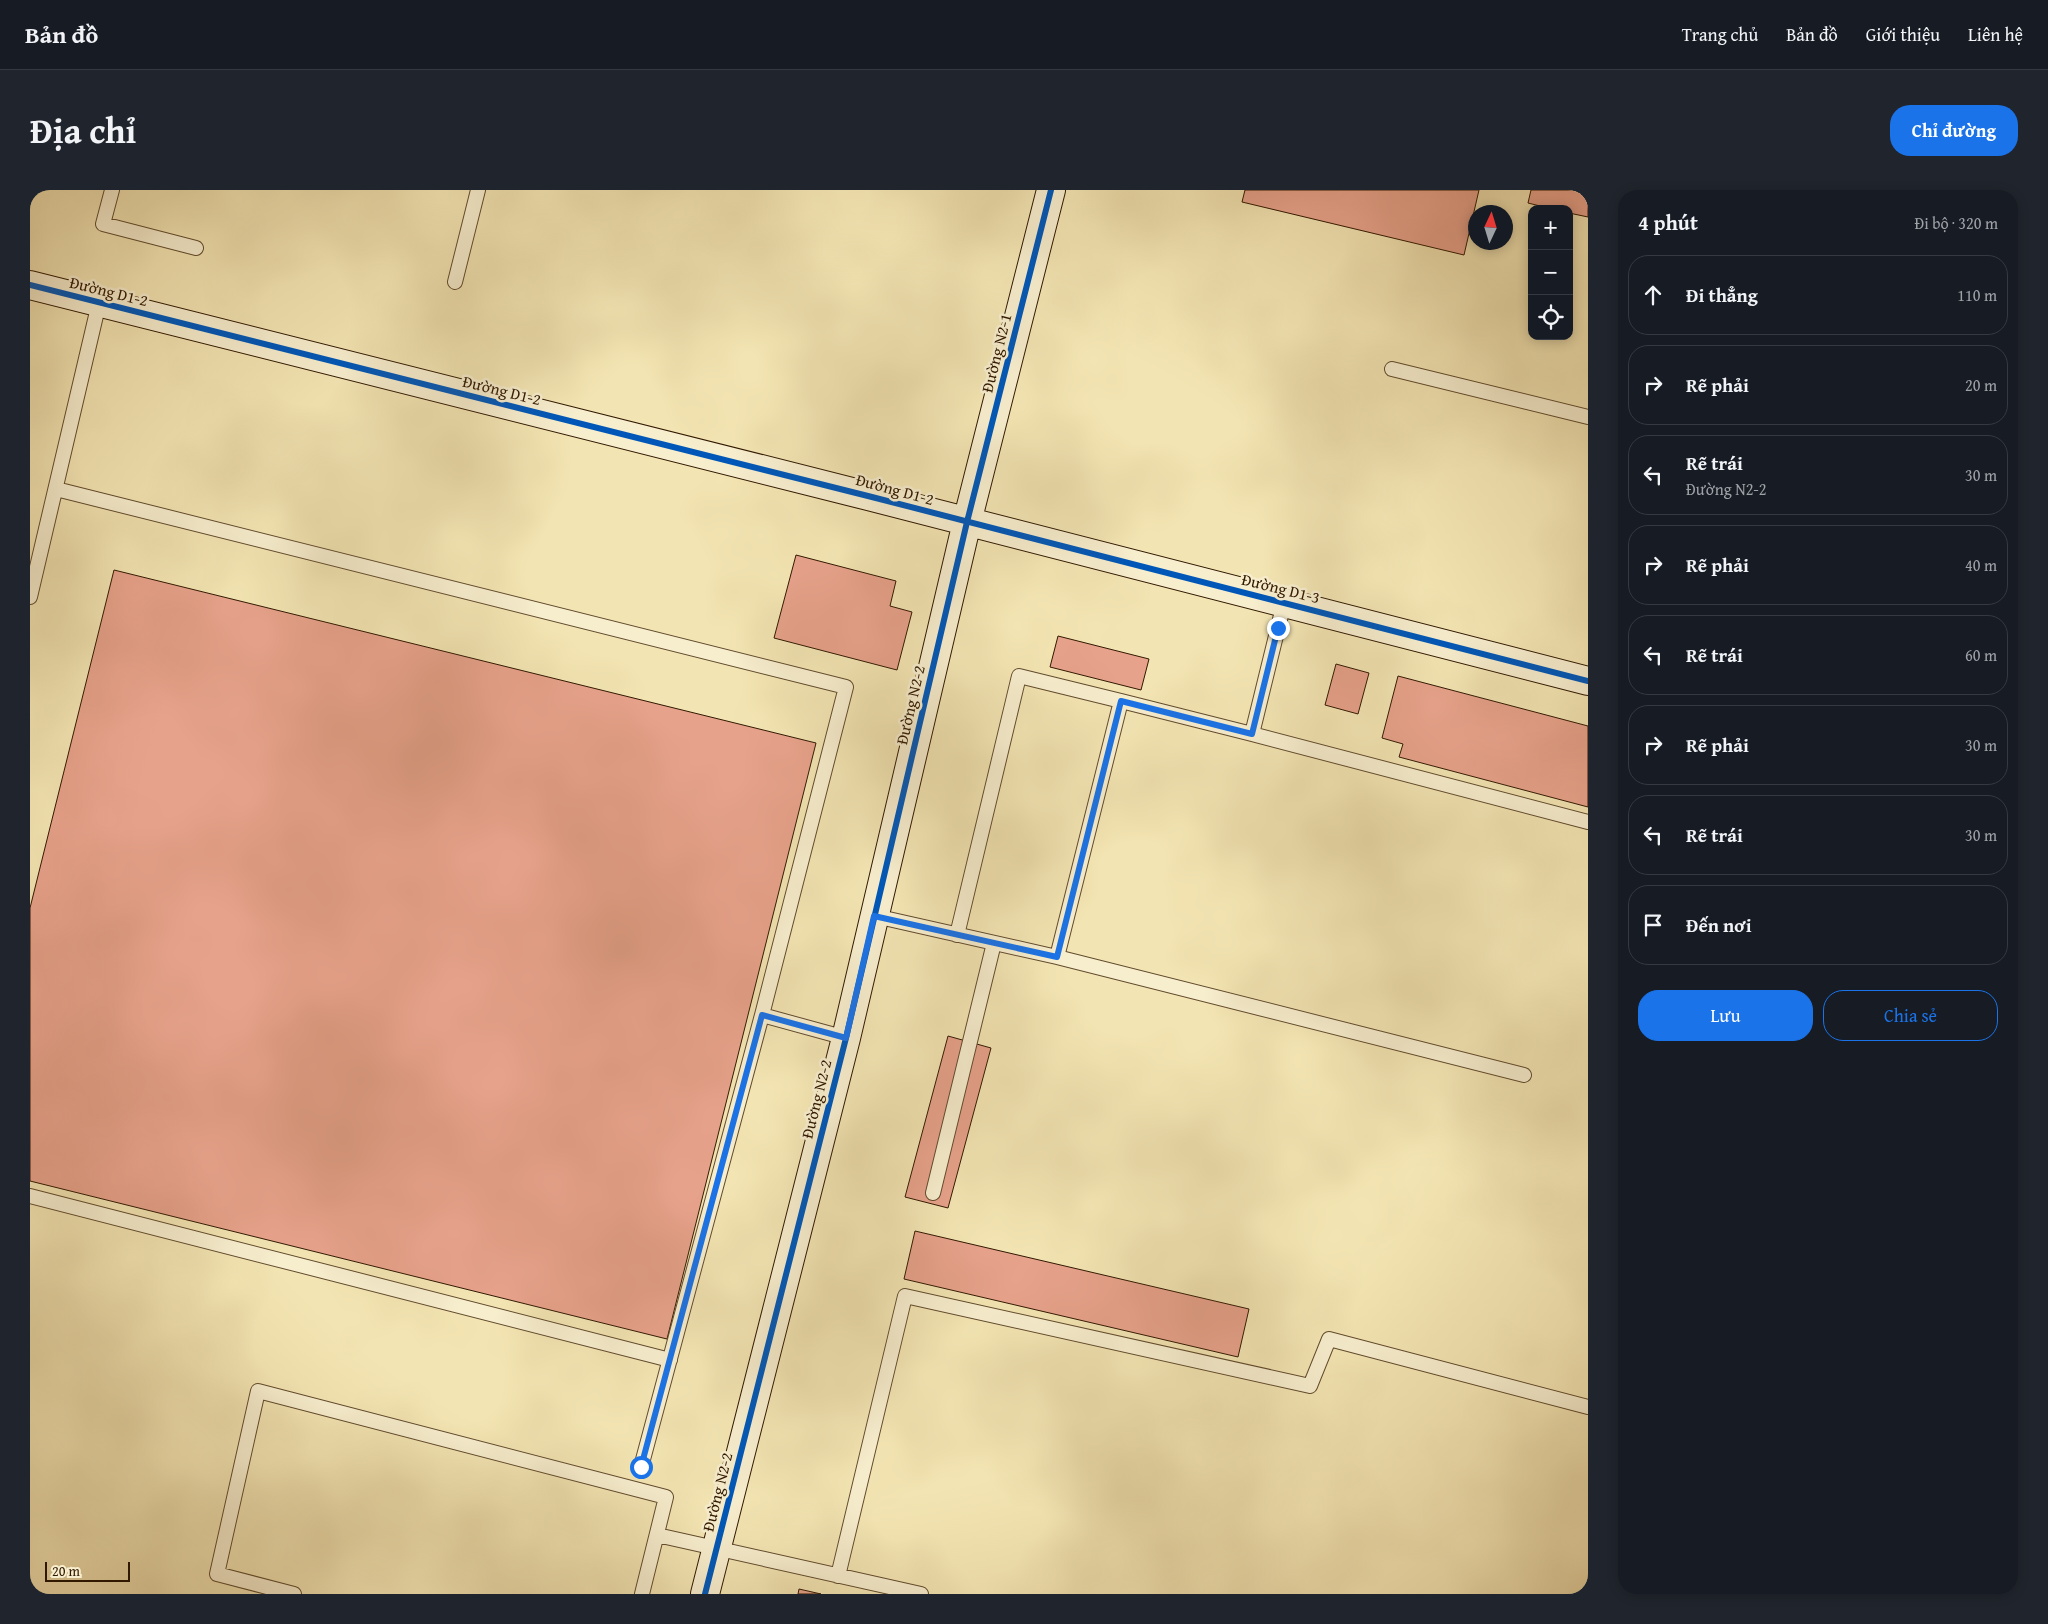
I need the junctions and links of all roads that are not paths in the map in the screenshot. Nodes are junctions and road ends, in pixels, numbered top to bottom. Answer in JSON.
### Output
{"nodes":[{"id":1,"x":112,"y":190,"type":"edge"},
{"id":2,"x":478,"y":190,"type":"edge"},
{"id":3,"x":1051,"y":190,"type":"edge"},
{"id":4,"x":196,"y":248,"type":"dead end"},
{"id":5,"x":455,"y":282,"type":"dead end"},
{"id":6,"x":30,"y":285,"type":"edge"},
{"id":7,"x":99,"y":303,"type":"junction"},
{"id":8,"x":1392,"y":369,"type":"dead end"},
{"id":9,"x":1588,"y":417,"type":"edge"},
{"id":10,"x":56,"y":489,"type":"junction"},
{"id":11,"x":967,"y":522,"type":"junction"},
{"id":12,"x":30,"y":598,"type":"edge"},
{"id":13,"x":1284,"y":603,"type":"junction"},
{"id":14,"x":1588,"y":681,"type":"edge"},
{"id":15,"x":1121,"y":701,"type":"junction"},
{"id":16,"x":1252,"y":734,"type":"junction"},
{"id":17,"x":1588,"y":822,"type":"edge"},
{"id":18,"x":874,"y":916,"type":"junction"},
{"id":19,"x":957,"y":935,"type":"junction"},
{"id":20,"x":994,"y":943,"type":"junction"},
{"id":21,"x":1057,"y":957,"type":"junction"},
{"id":22,"x":762,"y":1015,"type":"junction"},
{"id":23,"x":846,"y":1038,"type":"junction"},
{"id":24,"x":1524,"y":1075,"type":"dead end"},
{"id":25,"x":933,"y":1192,"type":"dead end"},
{"id":26,"x":30,"y":1196,"type":"edge"},
{"id":27,"x":670,"y":1360,"type":"junction"},
{"id":28,"x":1588,"y":1407,"type":"edge"},
{"id":29,"x":641,"y":1467,"type":"dead end"},
{"id":30,"x":656,"y":1535,"type":"junction"},
{"id":31,"x":716,"y":1549,"type":"junction"},
{"id":32,"x":838,"y":1576,"type":"junction"},
{"id":33,"x":294,"y":1594,"type":"edge"},
{"id":34,"x":642,"y":1594,"type":"edge"},
{"id":35,"x":705,"y":1594,"type":"edge"},
{"id":36,"x":921,"y":1594,"type":"edge"}],
"edges":[{"from":1,"to":4,"type":"lane"},
{"from":2,"to":5,"type":"lane"},
{"from":3,"to":11,"type":"street","name":"Đường N2-1"},
{"from":6,"to":7,"type":"street","name":"Đường D1-2"},
{"from":7,"to":10,"type":"lane"},
{"from":7,"to":11,"type":"street","name":"Đường D1-2"},
{"from":8,"to":9,"type":"lane"},
{"from":10,"to":12,"type":"lane"},
{"from":10,"to":22,"type":"lane"},
{"from":11,"to":13,"type":"street","name":"Đường D1-3"},
{"from":11,"to":18,"type":"street","name":"Đường N2-2"},
{"from":13,"to":14,"type":"street","name":"Đường D1-3"},
{"from":13,"to":16,"type":"lane"},
{"from":15,"to":16,"type":"lane"},
{"from":15,"to":19,"type":"lane"},
{"from":15,"to":21,"type":"lane"},
{"from":16,"to":17,"type":"lane"},
{"from":18,"to":19,"type":"lane"},
{"from":18,"to":23,"type":"street","name":"Đường N2-2"},
{"from":19,"to":20,"type":"lane"},
{"from":20,"to":21,"type":"lane"},
{"from":20,"to":25,"type":"lane"},
{"from":21,"to":24,"type":"lane"},
{"from":22,"to":23,"type":"lane"},
{"from":22,"to":27,"type":"lane"},
{"from":23,"to":31,"type":"street","name":"Đường N2-2"},
{"from":26,"to":27,"type":"lane"},
{"from":27,"to":29,"type":"lane"},
{"from":28,"to":32,"type":"lane"},
{"from":30,"to":31,"type":"lane"},
{"from":30,"to":33,"type":"lane"},
{"from":30,"to":34,"type":"lane"},
{"from":31,"to":32,"type":"lane"},
{"from":31,"to":35,"type":"street","name":"Đường N2-2"},
{"from":32,"to":36,"type":"lane"}]}
